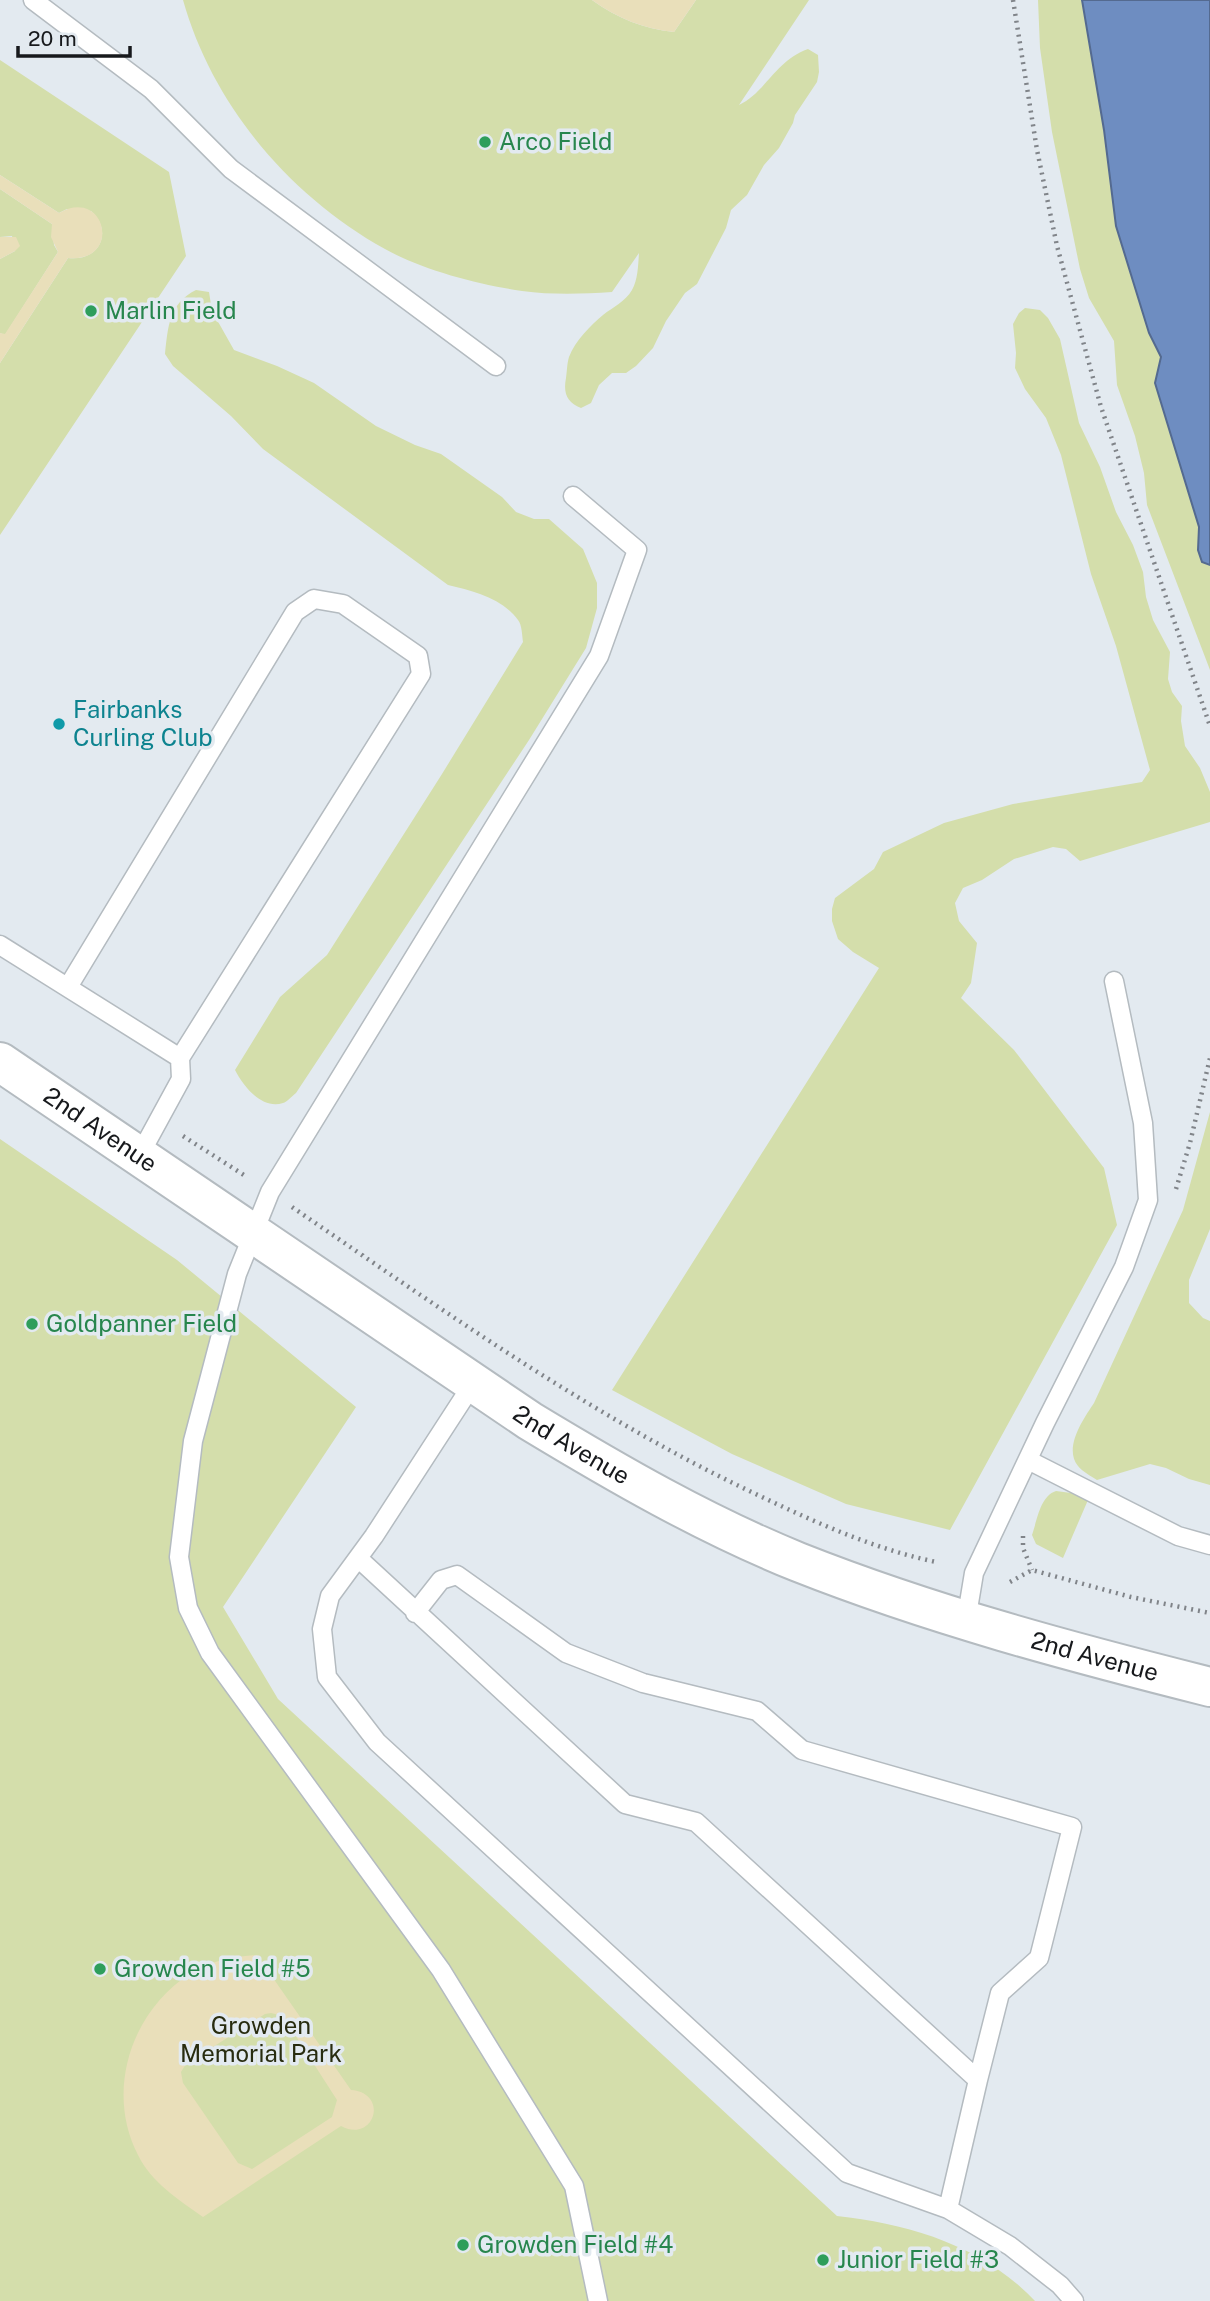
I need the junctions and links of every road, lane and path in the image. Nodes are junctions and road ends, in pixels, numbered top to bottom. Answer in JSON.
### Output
{"nodes":[{"id":1,"x":33,"y":0,"type":"edge"},
{"id":2,"x":1013,"y":0,"type":"edge"},
{"id":3,"x":496,"y":366,"type":"dead end"},
{"id":4,"x":573,"y":496,"type":"dead end"},
{"id":5,"x":1210,"y":726,"type":"edge"},
{"id":6,"x":0,"y":945,"type":"edge"},
{"id":7,"x":1114,"y":981,"type":"dead end"},
{"id":8,"x":68,"y":987,"type":"junction"},
{"id":9,"x":180,"y":1058,"type":"junction"},
{"id":10,"x":0,"y":1062,"type":"edge"},
{"id":11,"x":159,"y":1120,"type":"junction"},
{"id":12,"x":139,"y":1156,"type":"junction"},
{"id":13,"x":270,"y":1192,"type":"junction"},
{"id":14,"x":253,"y":1234,"type":"junction"},
{"id":15,"x":474,"y":1382,"type":"junction"},
{"id":16,"x":1028,"y":1460,"type":"junction"},
{"id":17,"x":1210,"y":1545,"type":"edge"},
{"id":18,"x":358,"y":1558,"type":"junction"},
{"id":19,"x":936,"y":1562,"type":"dead end"},
{"id":20,"x":1010,"y":1582,"type":"dead end"},
{"id":21,"x":415,"y":1613,"type":"junction"},
{"id":22,"x":1210,"y":1613,"type":"edge"},
{"id":23,"x":966,"y":1621,"type":"junction"},
{"id":24,"x":1210,"y":1687,"type":"edge"},
{"id":25,"x":978,"y":2080,"type":"junction"},
{"id":26,"x":948,"y":2209,"type":"junction"},
{"id":27,"x":598,"y":2301,"type":"edge"},
{"id":28,"x":1074,"y":2301,"type":"edge"}],
"edges":[{"from":1,"to":3,"type":"lane"},
{"from":2,"to":5,"type":"path"},
{"from":4,"to":13,"type":"lane"},
{"from":6,"to":8,"type":"lane"},
{"from":7,"to":16,"type":"lane"},
{"from":8,"to":9,"type":"lane"},
{"from":8,"to":9,"type":"lane"},
{"from":9,"to":11,"type":"lane"},
{"from":10,"to":12,"type":"street","name":"2nd Avenue"},
{"from":11,"to":12,"type":"lane"},
{"from":11,"to":13,"type":"path"},
{"from":12,"to":14,"type":"street","name":"2nd Avenue"},
{"from":13,"to":14,"type":"lane"},
{"from":13,"to":19,"type":"path"},
{"from":14,"to":15,"type":"street","name":"2nd Avenue"},
{"from":14,"to":27,"type":"lane"},
{"from":15,"to":18,"type":"lane"},
{"from":15,"to":23,"type":"street","name":"2nd Avenue"},
{"from":16,"to":17,"type":"lane"},
{"from":16,"to":23,"type":"lane"},
{"from":18,"to":21,"type":"lane"},
{"from":18,"to":26,"type":"lane"},
{"from":20,"to":22,"type":"path"},
{"from":21,"to":25,"type":"lane"},
{"from":21,"to":25,"type":"lane"},
{"from":23,"to":24,"type":"street","name":"2nd Avenue"},
{"from":25,"to":26,"type":"lane"},
{"from":26,"to":28,"type":"lane"}]}
